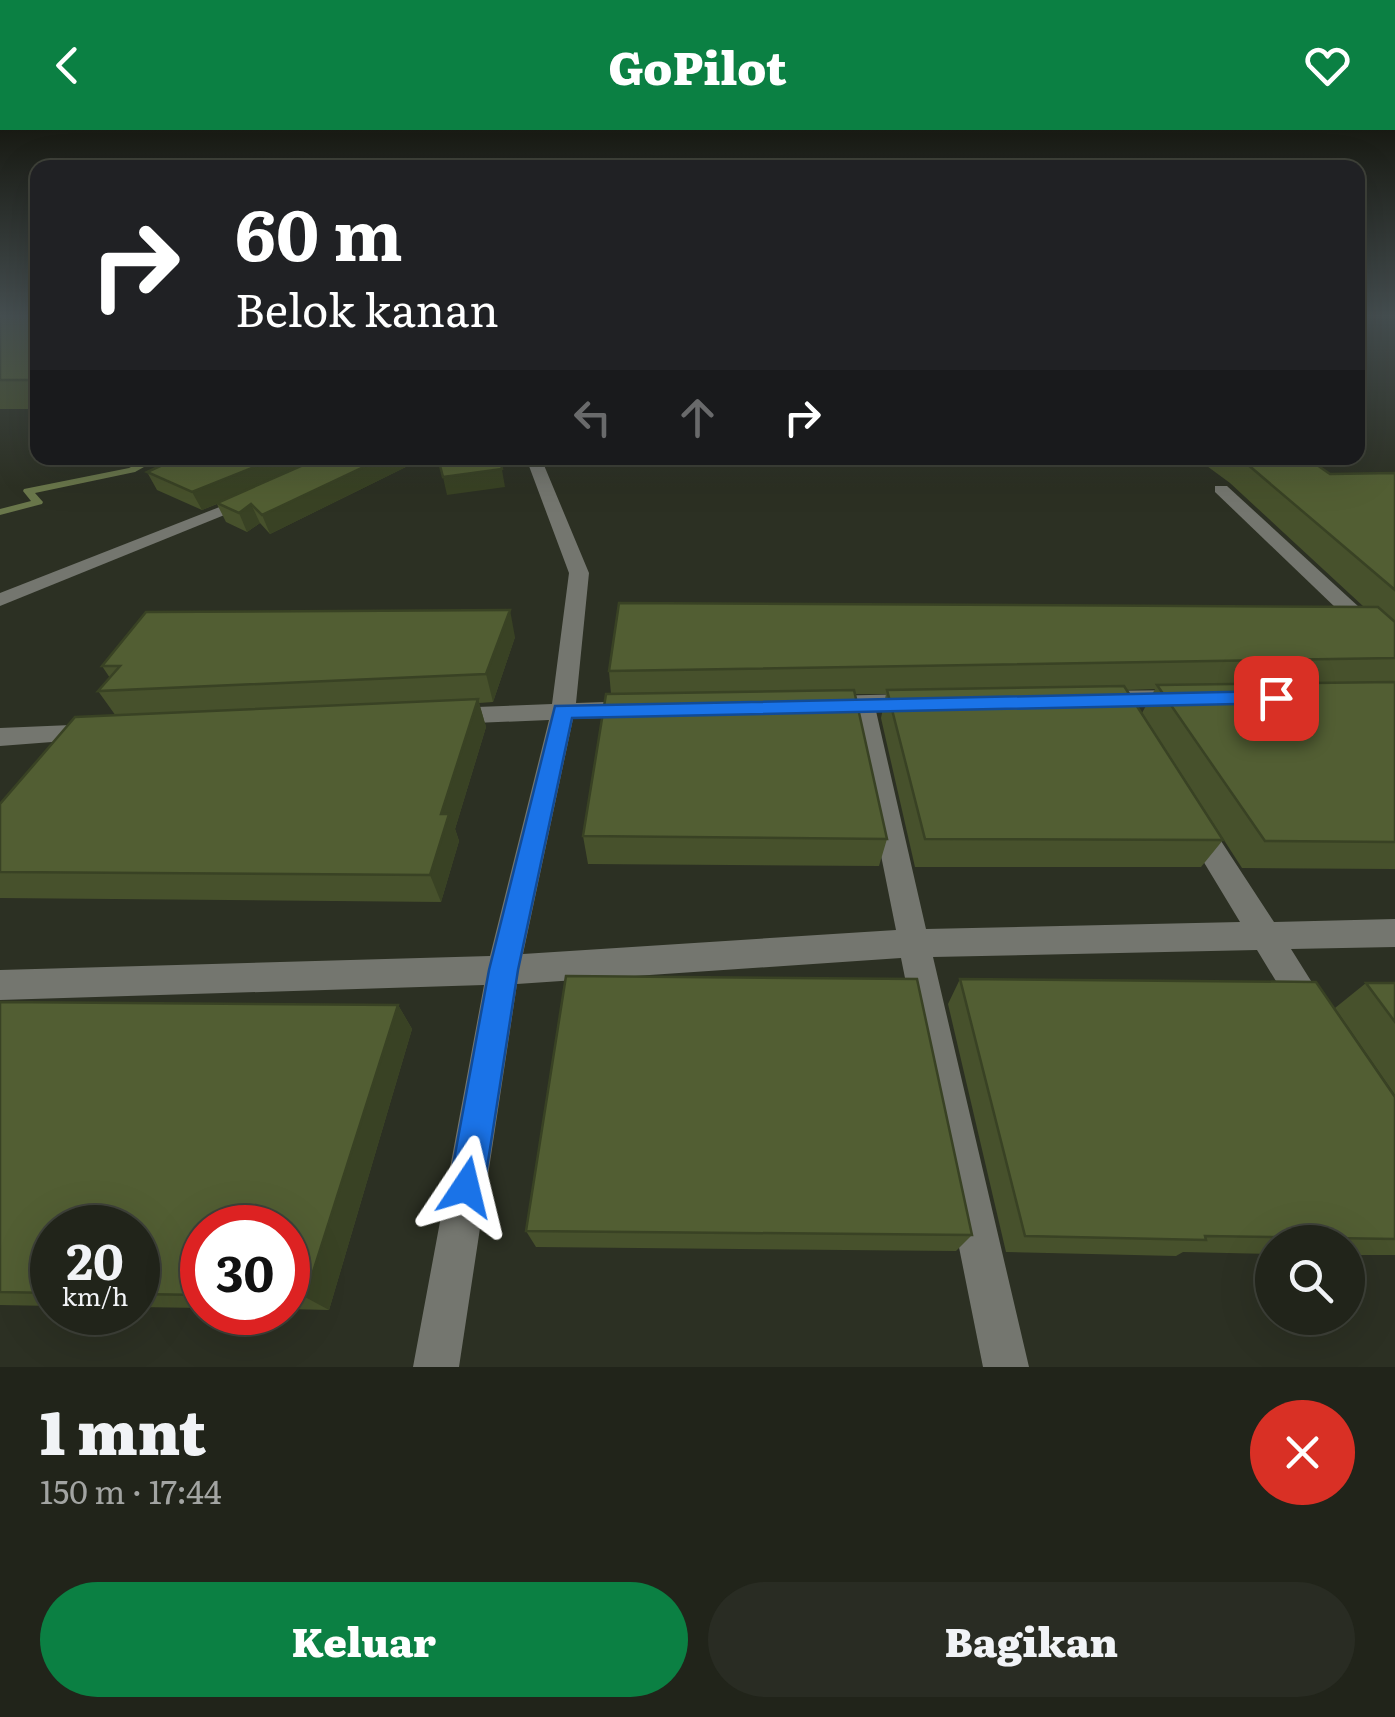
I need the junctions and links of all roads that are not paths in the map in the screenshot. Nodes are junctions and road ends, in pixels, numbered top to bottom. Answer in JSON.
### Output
{"nodes":[{"id":1,"x":536,"y":465,"type":"edge"},
{"id":2,"x":1221,"y":489,"type":"dead end"},
{"id":3,"x":273,"y":492,"type":"edge"},
{"id":4,"x":0,"y":600,"type":"edge"},
{"id":5,"x":1395,"y":652,"type":"edge"},
{"id":6,"x":1216,"y":698,"type":"edge"},
{"id":7,"x":1117,"y":699,"type":"junction"},
{"id":8,"x":1078,"y":700,"type":"edge"},
{"id":9,"x":941,"y":702,"type":"edge"},
{"id":10,"x":862,"y":703,"type":"junction"},
{"id":11,"x":802,"y":705,"type":"edge"},
{"id":12,"x":663,"y":709,"type":"edge"},
{"id":13,"x":563,"y":711,"type":"junction"},
{"id":14,"x":427,"y":718,"type":"edge"},
{"id":15,"x":1137,"y":731,"type":"edge"},
{"id":16,"x":116,"y":732,"type":"edge"},
{"id":17,"x":0,"y":737,"type":"edge"},
{"id":18,"x":1176,"y":794,"type":"edge"},
{"id":19,"x":1395,"y":933,"type":"edge"},
{"id":20,"x":1265,"y":938,"type":"junction"},
{"id":21,"x":914,"y":942,"type":"junction"},
{"id":22,"x":503,"y":970,"type":"junction"},
{"id":23,"x":0,"y":985,"type":"edge"},
{"id":24,"x":1330,"y":1036,"type":"edge"},
{"id":25,"x":436,"y":1367,"type":"edge"},
{"id":26,"x":1006,"y":1367,"type":"edge"}],
"edges":[{"from":1,"to":13,"type":"street"},
{"from":2,"to":5,"type":"street"},
{"from":3,"to":4,"type":"street"},
{"from":6,"to":7,"type":"street"},
{"from":7,"to":8,"type":"street"},
{"from":7,"to":15,"type":"street"},
{"from":9,"to":10,"type":"street"},
{"from":10,"to":11,"type":"street"},
{"from":10,"to":21,"type":"street"},
{"from":12,"to":13,"type":"street"},
{"from":13,"to":14,"type":"street"},
{"from":13,"to":22,"type":"street"},
{"from":16,"to":17,"type":"street"},
{"from":18,"to":20,"type":"street"},
{"from":19,"to":20,"type":"street"},
{"from":20,"to":21,"type":"street"},
{"from":20,"to":24,"type":"street"},
{"from":21,"to":22,"type":"street"},
{"from":21,"to":26,"type":"street"},
{"from":22,"to":23,"type":"street"},
{"from":22,"to":25,"type":"street"}]}
